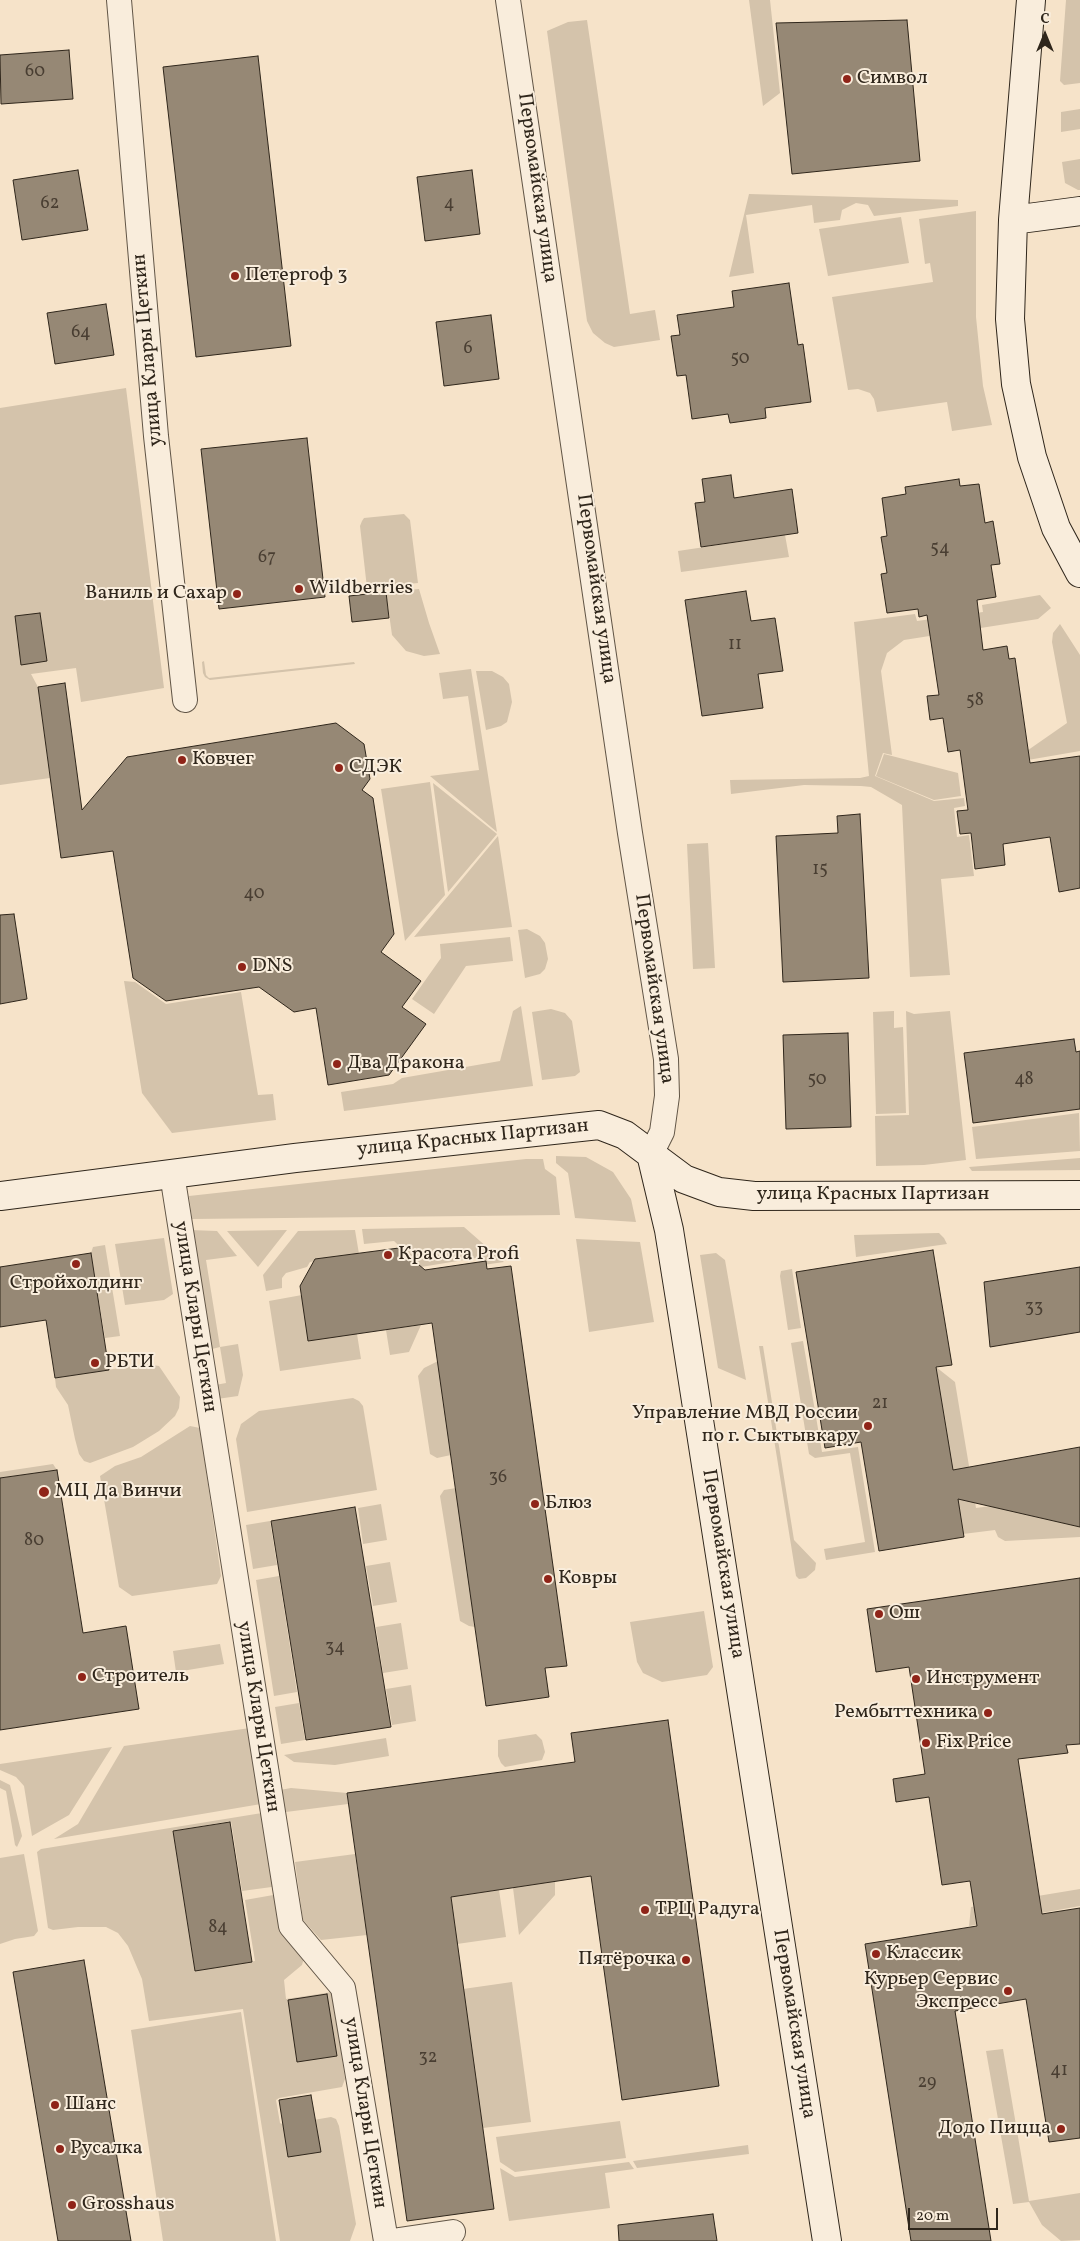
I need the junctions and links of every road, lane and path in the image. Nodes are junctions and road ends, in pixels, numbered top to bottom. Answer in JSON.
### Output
{"nodes":[{"id":1,"x":118,"y":0,"type":"edge"},
{"id":2,"x":508,"y":0,"type":"edge"},
{"id":3,"x":1031,"y":0,"type":"edge"},
{"id":4,"x":1080,"y":211,"type":"edge"},
{"id":5,"x":1013,"y":220,"type":"junction"},
{"id":6,"x":1080,"y":574,"type":"edge"},
{"id":7,"x":185,"y":700,"type":"dead end"},
{"id":8,"x":651,"y":1154,"type":"junction"},
{"id":9,"x":172,"y":1174,"type":"junction"},
{"id":10,"x":1080,"y":1195,"type":"edge"},
{"id":11,"x":0,"y":1196,"type":"edge"},
{"id":12,"x":453,"y":2232,"type":"dead end"},
{"id":13,"x":386,"y":2241,"type":"edge"},
{"id":14,"x":392,"y":2241,"type":"edge"},
{"id":15,"x":828,"y":2241,"type":"edge"}],
"edges":[{"from":1,"to":7,"type":"street","name":"улица Клары Цеткин"},
{"from":2,"to":8,"type":"street","name":"Первомайская улица"},
{"from":3,"to":5,"type":"street"},
{"from":4,"to":5,"type":"street"},
{"from":5,"to":6,"type":"street"},
{"from":8,"to":9,"type":"street","name":"улица Красных Партизан"},
{"from":8,"to":10,"type":"street","name":"улица Красных Партизан"},
{"from":8,"to":15,"type":"street","name":"Первомайская улица"},
{"from":9,"to":11,"type":"street","name":"улица Красных Партизан"},
{"from":9,"to":13,"type":"street","name":"улица Клары Цеткин"},
{"from":12,"to":14,"type":"street"}]}
